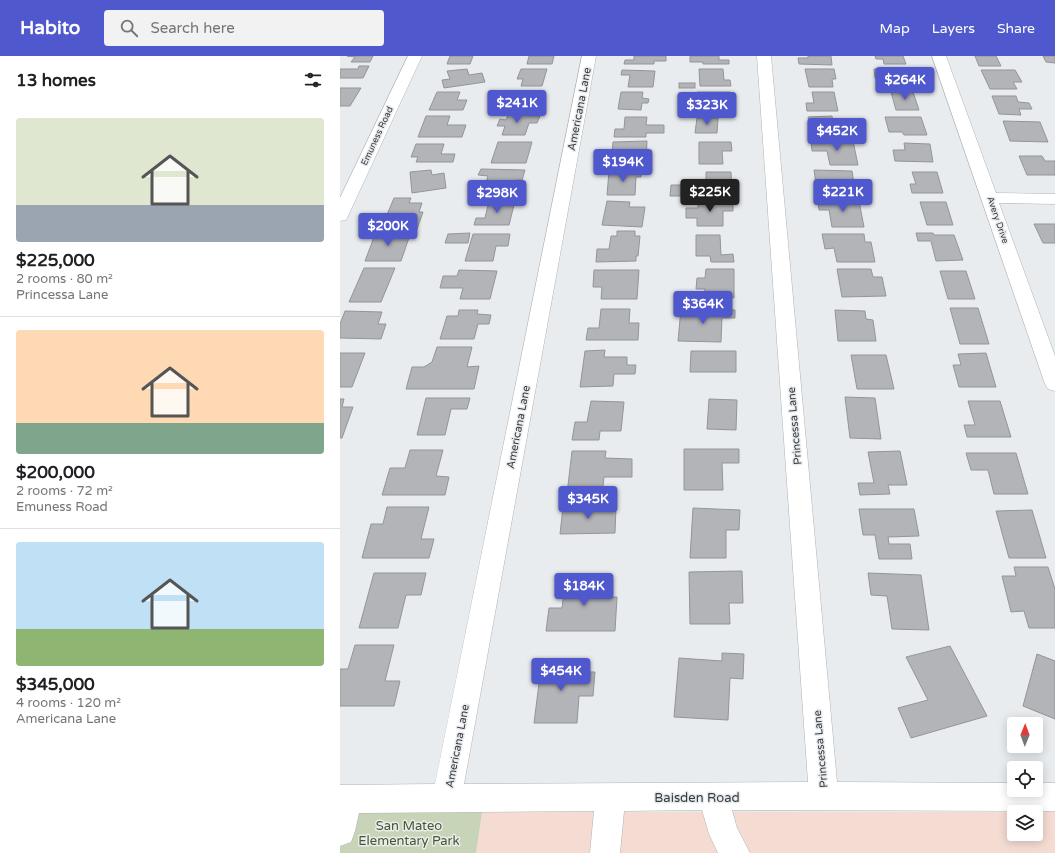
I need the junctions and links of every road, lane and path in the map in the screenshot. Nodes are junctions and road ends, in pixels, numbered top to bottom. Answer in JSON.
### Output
{"nodes":[{"id":1,"x":415,"y":56,"type":"edge"},
{"id":2,"x":589,"y":56,"type":"edge"},
{"id":3,"x":764,"y":56,"type":"edge"},
{"id":4,"x":940,"y":56,"type":"edge"},
{"id":5,"x":990,"y":198,"type":"junction"},
{"id":6,"x":1055,"y":199,"type":"edge"},
{"id":7,"x":340,"y":216,"type":"edge"},
{"id":8,"x":1055,"y":384,"type":"edge"},
{"id":9,"x":713,"y":796,"type":"junction"},
{"id":10,"x":824,"y":796,"type":"junction"},
{"id":11,"x":610,"y":797,"type":"junction"},
{"id":12,"x":1055,"y":797,"type":"edge"},
{"id":13,"x":343,"y":799,"type":"edge"},
{"id":14,"x":447,"y":799,"type":"junction"},
{"id":15,"x":340,"y":831,"type":"edge"},
{"id":16,"x":605,"y":853,"type":"edge"},
{"id":17,"x":735,"y":853,"type":"edge"}],
"edges":[{"from":1,"to":7,"type":"street","name":"Emuness Road"},
{"from":2,"to":14,"type":"street","name":"Americana Lane"},
{"from":3,"to":10,"type":"street","name":"Princessa Lane"},
{"from":4,"to":5,"type":"street","name":"Avery Drive"},
{"from":5,"to":6,"type":"street"},
{"from":5,"to":8,"type":"street","name":"Avery Drive"},
{"from":9,"to":10,"type":"street","name":"Baisden Road"},
{"from":9,"to":11,"type":"street","name":"Baisden Road"},
{"from":9,"to":17,"type":"street"},
{"from":10,"to":12,"type":"street","name":"Baisden Road"},
{"from":11,"to":14,"type":"street","name":"Baisden Road"},
{"from":11,"to":16,"type":"street"},
{"from":13,"to":14,"type":"street","name":"Baisden Road"},
{"from":13,"to":15,"type":"street"}]}
